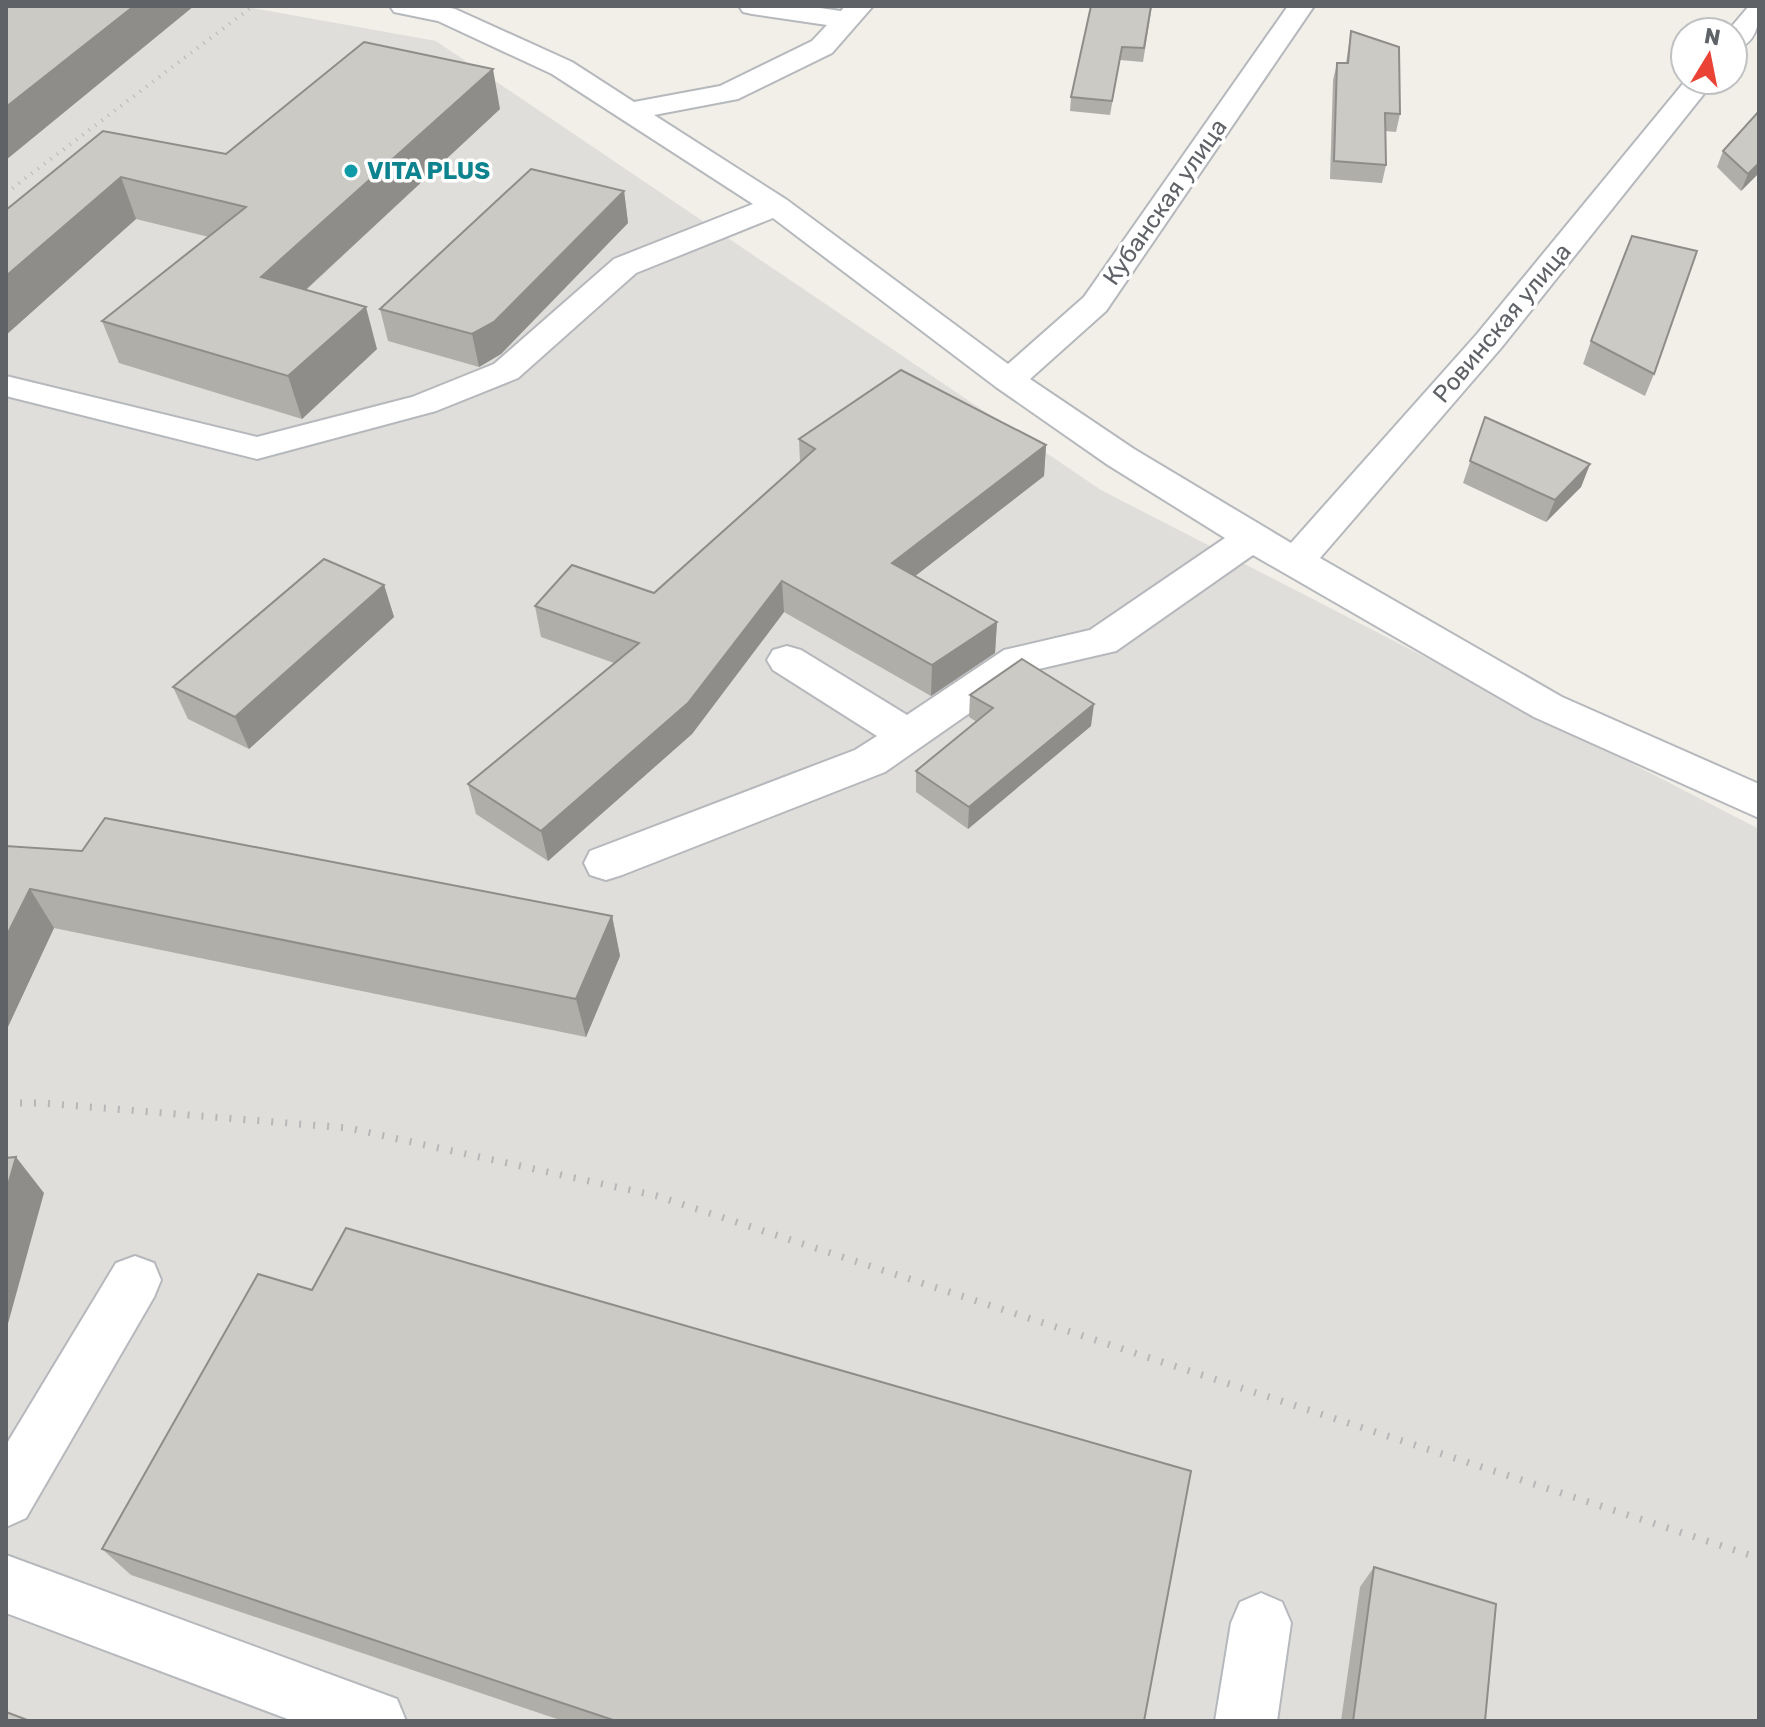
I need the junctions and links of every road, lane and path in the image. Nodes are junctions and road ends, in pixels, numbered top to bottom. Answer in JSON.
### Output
{"nodes":[{"id":1,"x":403,"y":6,"type":"edge"},
{"id":2,"x":476,"y":6,"type":"edge"},
{"id":3,"x":752,"y":6,"type":"edge"},
{"id":4,"x":1301,"y":6,"type":"edge"},
{"id":5,"x":853,"y":13,"type":"edge"},
{"id":6,"x":446,"y":15,"type":"junction"},
{"id":7,"x":1688,"y":96,"type":"edge"},
{"id":8,"x":629,"y":111,"type":"junction"},
{"id":9,"x":776,"y":206,"type":"junction"},
{"id":10,"x":1008,"y":380,"type":"junction"},
{"id":11,"x":6,"y":386,"type":"edge"},
{"id":12,"x":1251,"y":538,"type":"junction"},
{"id":13,"x":1296,"y":561,"type":"junction"},
{"id":14,"x":787,"y":660,"type":"dead end"},
{"id":15,"x":907,"y":735,"type":"junction"},
{"id":16,"x":1759,"y":802,"type":"edge"},
{"id":17,"x":606,"y":863,"type":"dead end"},
{"id":18,"x":135,"y":1280,"type":"dead end"},
{"id":19,"x":6,"y":1498,"type":"edge"},
{"id":20,"x":6,"y":1584,"type":"edge"},
{"id":21,"x":1261,"y":1623,"type":"dead end"},
{"id":22,"x":375,"y":1721,"type":"edge"},
{"id":23,"x":1246,"y":1721,"type":"edge"}],
"edges":[{"from":1,"to":6,"type":"street"},
{"from":2,"to":6,"type":"street"},
{"from":3,"to":5,"type":"street"},
{"from":4,"to":10,"type":"street","name":"Кубанская улица"},
{"from":5,"to":8,"type":"street"},
{"from":6,"to":8,"type":"street"},
{"from":7,"to":13,"type":"street","name":"Ровинская улица"},
{"from":8,"to":9,"type":"street"},
{"from":9,"to":10,"type":"street"},
{"from":9,"to":11,"type":"street"},
{"from":10,"to":12,"type":"street"},
{"from":12,"to":13,"type":"street"},
{"from":12,"to":15,"type":"street"},
{"from":13,"to":16,"type":"street"},
{"from":14,"to":15,"type":"street"},
{"from":15,"to":17,"type":"street"},
{"from":18,"to":19,"type":"street"},
{"from":20,"to":22,"type":"street"},
{"from":21,"to":23,"type":"street"}]}
